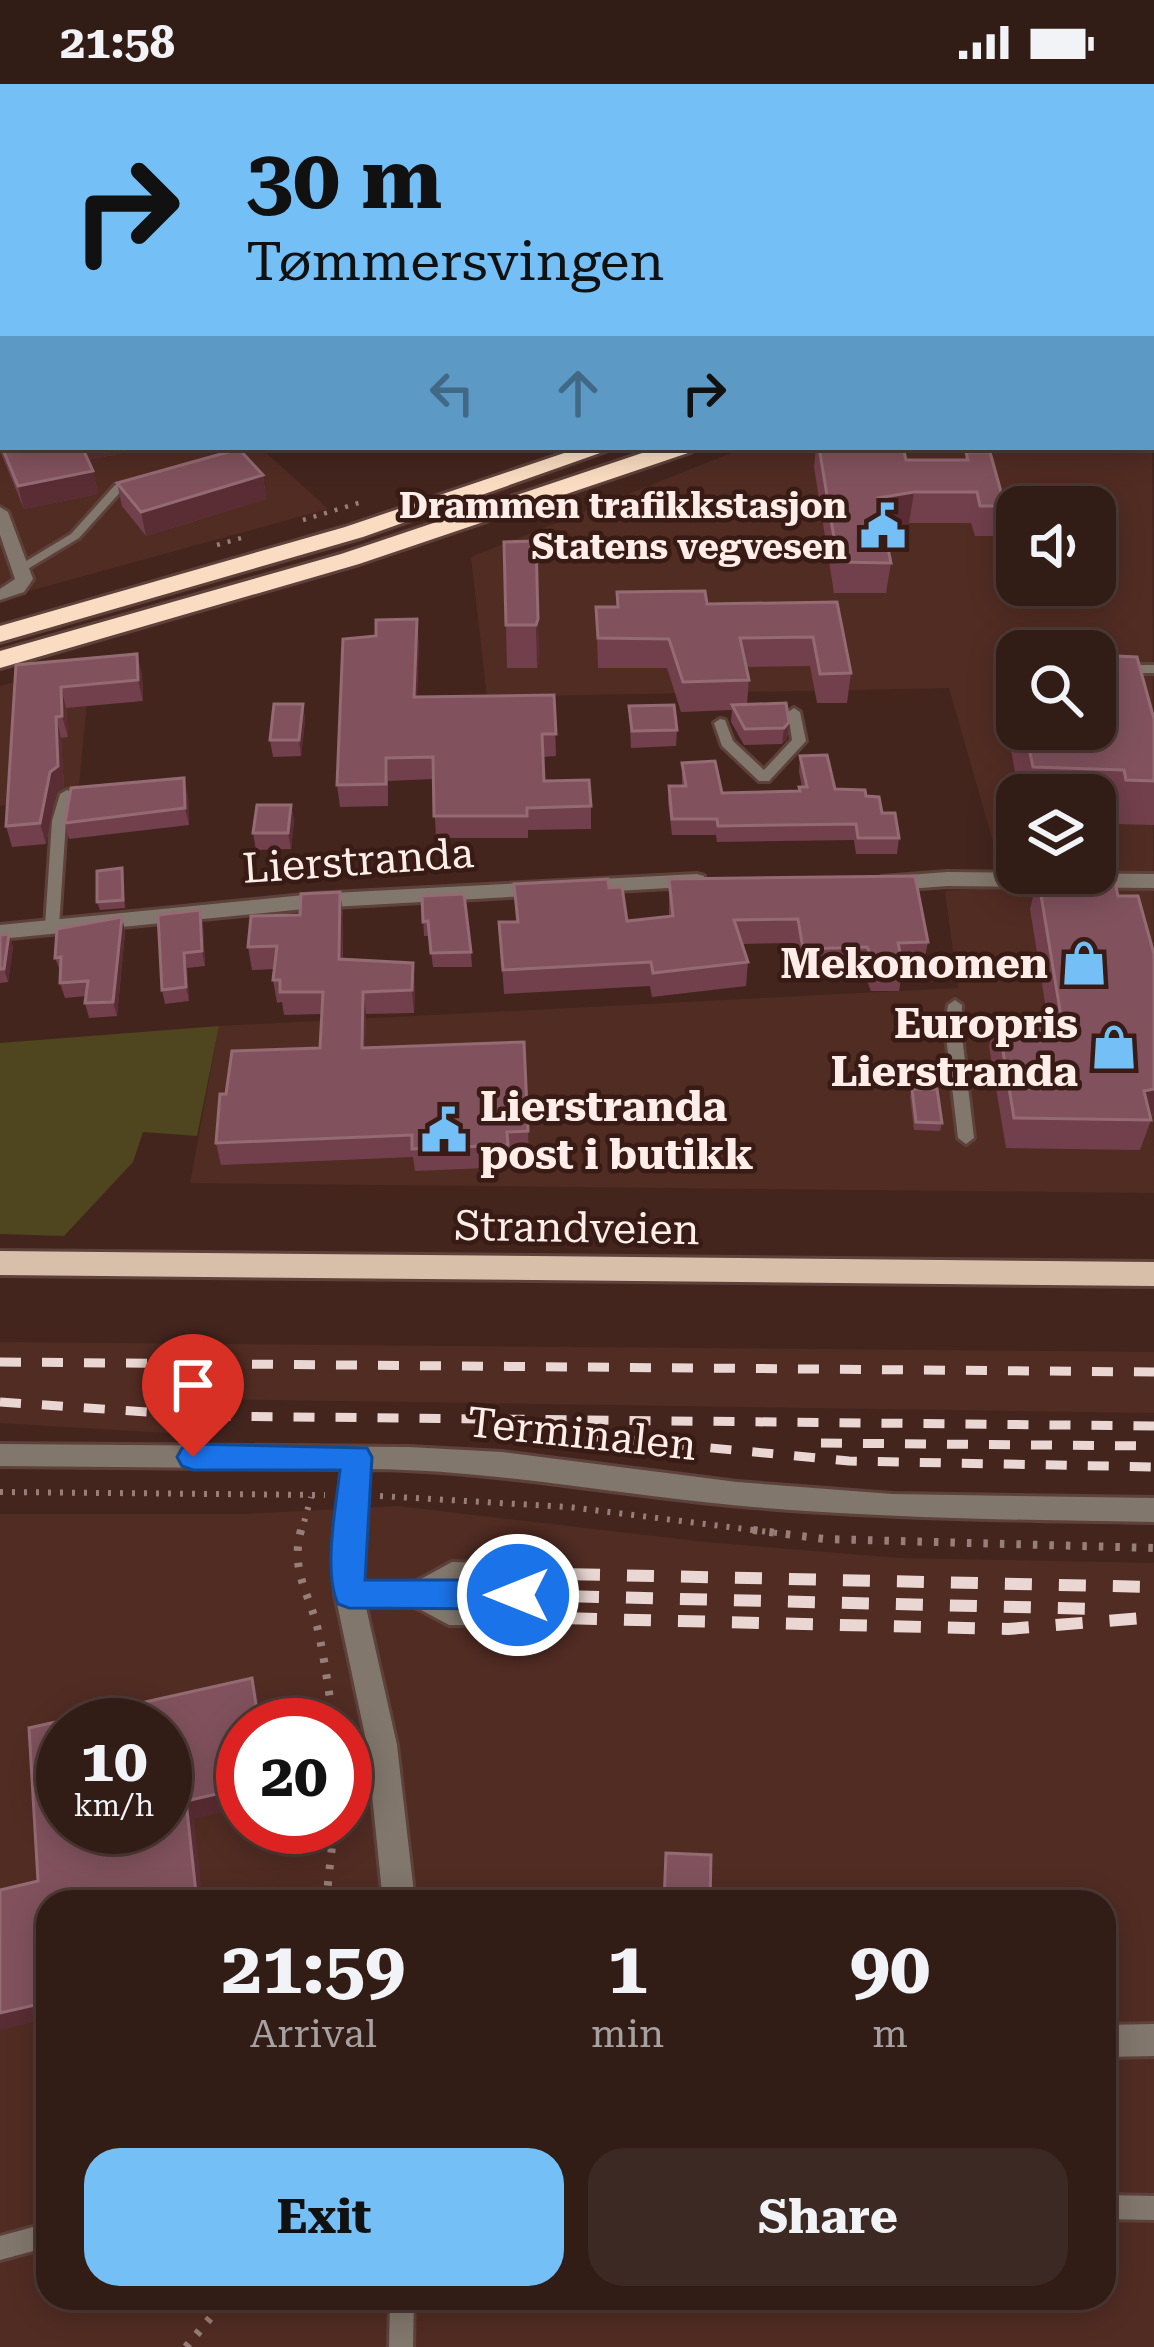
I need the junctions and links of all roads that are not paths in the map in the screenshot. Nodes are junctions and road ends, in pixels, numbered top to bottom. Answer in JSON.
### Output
{"nodes":[{"id":1,"x":596,"y":450,"type":"edge"},
{"id":2,"x":674,"y":450,"type":"edge"},
{"id":3,"x":164,"y":475,"type":"edge"},
{"id":4,"x":2,"y":522,"type":"edge"},
{"id":5,"x":22,"y":568,"type":"junction"},
{"id":6,"x":0,"y":595,"type":"edge"},
{"id":7,"x":0,"y":634,"type":"edge"},
{"id":8,"x":0,"y":660,"type":"edge"},
{"id":9,"x":1116,"y":669,"type":"edge"},
{"id":10,"x":1154,"y":669,"type":"edge"},
{"id":11,"x":794,"y":712,"type":"dead end"},
{"id":12,"x":720,"y":723,"type":"dead end"},
{"id":13,"x":67,"y":794,"type":"edge"},
{"id":14,"x":722,"y":880,"type":"edge"},
{"id":15,"x":1154,"y":881,"type":"edge"},
{"id":16,"x":864,"y":884,"type":"edge"},
{"id":17,"x":52,"y":926,"type":"junction"},
{"id":18,"x":0,"y":932,"type":"edge"},
{"id":19,"x":955,"y":1005,"type":"dead end"},
{"id":20,"x":966,"y":1138,"type":"dead end"},
{"id":21,"x":0,"y":1263,"type":"edge"},
{"id":22,"x":1154,"y":1274,"type":"edge"},
{"id":23,"x":0,"y":1455,"type":"edge"},
{"id":24,"x":356,"y":1457,"type":"junction"},
{"id":25,"x":1154,"y":1510,"type":"edge"},
{"id":26,"x":519,"y":1573,"type":"dead end"},
{"id":27,"x":349,"y":1594,"type":"junction"},
{"id":28,"x":409,"y":1594,"type":"junction"},
{"id":29,"x":518,"y":1595,"type":"dead end"},
{"id":30,"x":517,"y":1617,"type":"dead end"},
{"id":31,"x":398,"y":1890,"type":"edge"},
{"id":32,"x":1154,"y":2040,"type":"edge"},
{"id":33,"x":1116,"y":2041,"type":"edge"},
{"id":34,"x":1116,"y":2207,"type":"edge"},
{"id":35,"x":1154,"y":2208,"type":"edge"},
{"id":36,"x":36,"y":2238,"type":"edge"},
{"id":37,"x":0,"y":2248,"type":"edge"},
{"id":38,"x":402,"y":2310,"type":"edge"},
{"id":39,"x":401,"y":2347,"type":"edge"}],
"edges":[{"from":1,"to":7,"type":"highway"},
{"from":2,"to":8,"type":"highway"},
{"from":3,"to":5,"type":"lane"},
{"from":4,"to":5,"type":"street"},
{"from":5,"to":6,"type":"street"},
{"from":9,"to":10,"type":"lane"},
{"from":11,"to":12,"type":"lane"},
{"from":13,"to":17,"type":"lane"},
{"from":14,"to":17,"type":"street","name":"Lierstranda"},
{"from":15,"to":16,"type":"street"},
{"from":17,"to":18,"type":"street","name":"Lierstranda"},
{"from":19,"to":20,"type":"lane"},
{"from":21,"to":22,"type":"main road","name":"Strandveien"},
{"from":23,"to":24,"type":"street","name":"Terminalen"},
{"from":24,"to":25,"type":"street","name":"Terminalen"},
{"from":24,"to":27,"type":"street"},
{"from":26,"to":28,"type":"lane"},
{"from":27,"to":28,"type":"lane"},
{"from":27,"to":31,"type":"street"},
{"from":28,"to":29,"type":"lane"},
{"from":28,"to":30,"type":"lane"},
{"from":32,"to":33,"type":"street"},
{"from":34,"to":35,"type":"lane"},
{"from":36,"to":37,"type":"lane"},
{"from":38,"to":39,"type":"lane"}]}
